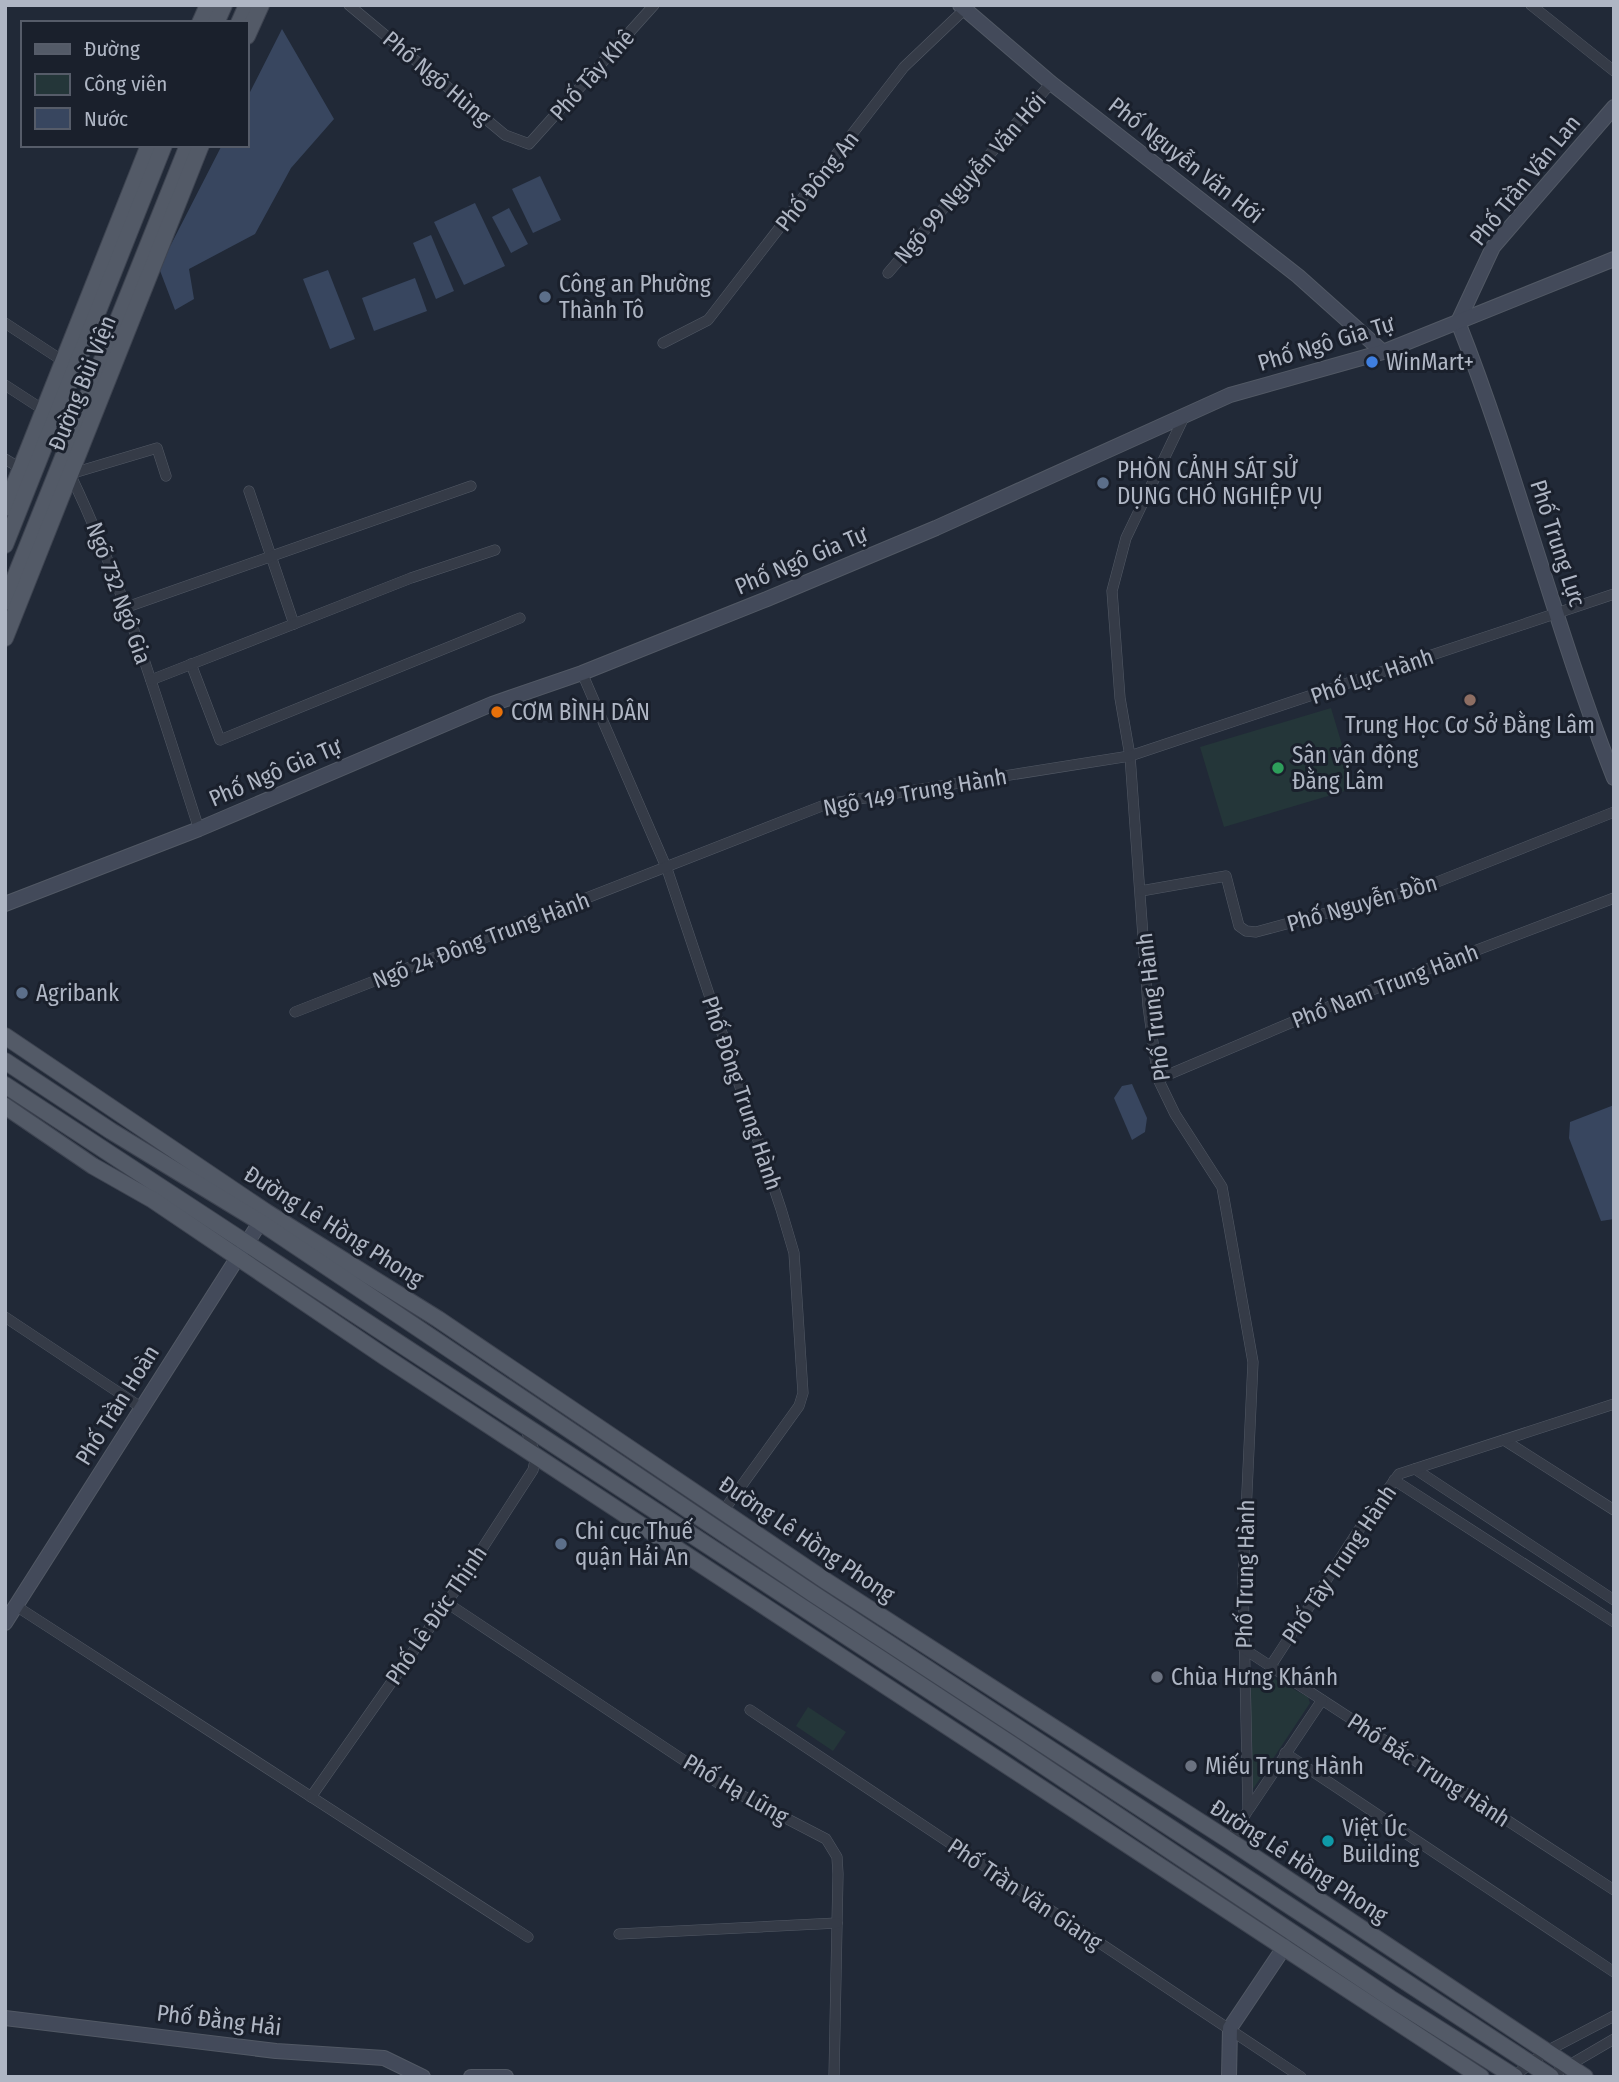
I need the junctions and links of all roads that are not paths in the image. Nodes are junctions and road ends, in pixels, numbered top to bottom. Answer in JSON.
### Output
{"nodes":[{"id":1,"x":208,"y":5,"type":"edge"},
{"id":2,"x":224,"y":5,"type":"edge"},
{"id":3,"x":247,"y":5,"type":"edge"},
{"id":4,"x":261,"y":5,"type":"edge"},
{"id":5,"x":349,"y":5,"type":"edge"},
{"id":6,"x":654,"y":5,"type":"edge"},
{"id":7,"x":1531,"y":5,"type":"edge"},
{"id":8,"x":965,"y":7,"type":"edge"},
{"id":9,"x":201,"y":21,"type":"edge"},
{"id":10,"x":217,"y":21,"type":"edge"},
{"id":11,"x":240,"y":21,"type":"edge"},
{"id":12,"x":248,"y":34,"type":"edge"},
{"id":13,"x":1614,"y":71,"type":"edge"},
{"id":14,"x":1051,"y":83,"type":"junction"},
{"id":15,"x":1614,"y":107,"type":"edge"},
{"id":16,"x":529,"y":144,"type":"joint"},
{"id":17,"x":148,"y":147,"type":"edge"},
{"id":18,"x":163,"y":147,"type":"edge"},
{"id":19,"x":187,"y":147,"type":"edge"},
{"id":20,"x":200,"y":147,"type":"edge"},
{"id":21,"x":1614,"y":259,"type":"edge"},
{"id":22,"x":888,"y":272,"type":"dead end"},
{"id":23,"x":1458,"y":322,"type":"junction"},
{"id":24,"x":5,"y":323,"type":"edge"},
{"id":25,"x":663,"y":343,"type":"dead end"},
{"id":26,"x":1383,"y":352,"type":"junction"},
{"id":27,"x":63,"y":361,"type":"junction"},
{"id":28,"x":5,"y":385,"type":"edge"},
{"id":29,"x":42,"y":409,"type":"junction"},
{"id":30,"x":1184,"y":416,"type":"junction"},
{"id":31,"x":5,"y":459,"type":"edge"},
{"id":32,"x":20,"y":468,"type":"junction"},
{"id":33,"x":70,"y":474,"type":"junction"},
{"id":34,"x":166,"y":476,"type":"dead end"},
{"id":35,"x":471,"y":486,"type":"dead end"},
{"id":36,"x":250,"y":491,"type":"dead end"},
{"id":37,"x":5,"y":508,"type":"edge"},
{"id":38,"x":5,"y":545,"type":"edge"},
{"id":39,"x":495,"y":550,"type":"dead end"},
{"id":40,"x":271,"y":555,"type":"junction"},
{"id":41,"x":1614,"y":594,"type":"edge"},
{"id":42,"x":5,"y":601,"type":"edge"},
{"id":43,"x":127,"y":607,"type":"junction"},
{"id":44,"x":1556,"y":613,"type":"junction"},
{"id":45,"x":520,"y":618,"type":"dead end"},
{"id":46,"x":294,"y":624,"type":"junction"},
{"id":47,"x":5,"y":638,"type":"edge"},
{"id":48,"x":191,"y":664,"type":"junction"},
{"id":49,"x":582,"y":673,"type":"junction"},
{"id":50,"x":151,"y":680,"type":"junction"},
{"id":51,"x":1130,"y":756,"type":"junction"},
{"id":52,"x":1614,"y":778,"type":"edge"},
{"id":53,"x":1614,"y":812,"type":"edge"},
{"id":54,"x":199,"y":828,"type":"junction"},
{"id":55,"x":667,"y":869,"type":"junction"},
{"id":56,"x":1140,"y":891,"type":"junction"},
{"id":57,"x":1614,"y":898,"type":"edge"},
{"id":58,"x":5,"y":904,"type":"edge"},
{"id":59,"x":295,"y":1012,"type":"dead end"},
{"id":60,"x":5,"y":1036,"type":"edge"},
{"id":61,"x":5,"y":1061,"type":"edge"},
{"id":62,"x":1158,"y":1079,"type":"junction"},
{"id":63,"x":5,"y":1085,"type":"edge"},
{"id":64,"x":5,"y":1106,"type":"edge"},
{"id":65,"x":263,"y":1217,"type":"junction"},
{"id":66,"x":247,"y":1242,"type":"junction"},
{"id":67,"x":238,"y":1258,"type":"junction"},
{"id":68,"x":5,"y":1317,"type":"edge"},
{"id":69,"x":1614,"y":1404,"type":"edge"},
{"id":70,"x":142,"y":1408,"type":"junction"},
{"id":71,"x":525,"y":1427,"type":"junction"},
{"id":72,"x":1504,"y":1440,"type":"junction"},
{"id":73,"x":537,"y":1456,"type":"junction"},
{"id":74,"x":1415,"y":1469,"type":"junction"},
{"id":75,"x":1394,"y":1480,"type":"junction"},
{"id":76,"x":724,"y":1510,"type":"junction"},
{"id":77,"x":1614,"y":1510,"type":"edge"},
{"id":78,"x":826,"y":1581,"type":"junction"},
{"id":79,"x":815,"y":1595,"type":"junction"},
{"id":80,"x":1614,"y":1600,"type":"edge"},
{"id":81,"x":447,"y":1603,"type":"junction"},
{"id":82,"x":16,"y":1606,"type":"junction"},
{"id":83,"x":805,"y":1609,"type":"junction"},
{"id":84,"x":1614,"y":1622,"type":"edge"},
{"id":85,"x":5,"y":1623,"type":"edge"},
{"id":86,"x":793,"y":1624,"type":"junction"},
{"id":87,"x":1244,"y":1649,"type":"junction"},
{"id":88,"x":1270,"y":1667,"type":"junction"},
{"id":89,"x":1322,"y":1700,"type":"junction"},
{"id":90,"x":750,"y":1710,"type":"dead end"},
{"id":91,"x":1285,"y":1753,"type":"junction"},
{"id":92,"x":1132,"y":1780,"type":"junction"},
{"id":93,"x":311,"y":1797,"type":"junction"},
{"id":94,"x":1122,"y":1797,"type":"junction"},
{"id":95,"x":1248,"y":1810,"type":"junction"},
{"id":96,"x":1110,"y":1811,"type":"junction"},
{"id":97,"x":1101,"y":1826,"type":"junction"},
{"id":98,"x":1230,"y":1841,"type":"junction"},
{"id":99,"x":1614,"y":1890,"type":"edge"},
{"id":100,"x":837,"y":1923,"type":"junction"},
{"id":101,"x":619,"y":1934,"type":"dead end"},
{"id":102,"x":528,"y":1937,"type":"dead end"},
{"id":103,"x":1285,"y":1946,"type":"junction"},
{"id":104,"x":1614,"y":1972,"type":"edge"},
{"id":105,"x":1614,"y":2016,"type":"edge"},
{"id":106,"x":5,"y":2018,"type":"edge"},
{"id":107,"x":1230,"y":2028,"type":"junction"},
{"id":108,"x":1614,"y":2039,"type":"edge"},
{"id":109,"x":1545,"y":2052,"type":"junction"},
{"id":110,"x":1530,"y":2064,"type":"junction"},
{"id":111,"x":1568,"y":2065,"type":"junction"},
{"id":112,"x":1550,"y":2076,"type":"edge"},
{"id":113,"x":423,"y":2077,"type":"edge"},
{"id":114,"x":471,"y":2077,"type":"edge"},
{"id":115,"x":506,"y":2077,"type":"edge"},
{"id":116,"x":834,"y":2077,"type":"edge"},
{"id":117,"x":1229,"y":2077,"type":"edge"},
{"id":118,"x":1301,"y":2077,"type":"edge"},
{"id":119,"x":1481,"y":2077,"type":"edge"},
{"id":120,"x":1514,"y":2077,"type":"edge"},
{"id":121,"x":1585,"y":2077,"type":"edge"}],
"edges":[{"from":1,"to":9,"type":"main road"},
{"from":2,"to":10,"type":"main road"},
{"from":3,"to":11,"type":"main road"},
{"from":4,"to":12,"type":"main road"},
{"from":5,"to":16,"type":"street","name":"Phố Ngô Hùng"},
{"from":6,"to":16,"type":"street","name":"Phố Tây Khê"},
{"from":7,"to":13,"type":"street"},
{"from":8,"to":14,"type":"street","name":"Phố Nguyễn Văn Hới"},
{"from":8,"to":25,"type":"street","name":"Phố Đông An"},
{"from":14,"to":22,"type":"street","name":"Ngõ 99 Nguyễn Văn Hới"},
{"from":14,"to":26,"type":"street","name":"Phố Nguyễn Văn Hới"},
{"from":15,"to":23,"type":"street","name":"Phố Trần Văn Lan"},
{"from":17,"to":27,"type":"main road","name":"Đường Bùi Viện"},
{"from":18,"to":38,"type":"main road","name":"Đường Bùi Viện"},
{"from":19,"to":42,"type":"main road","name":"Đường Bùi Viện"},
{"from":20,"to":33,"type":"main road","name":"Đường Bùi Viện"},
{"from":21,"to":23,"type":"street","name":"Phố Ngô Gia Tự"},
{"from":23,"to":26,"type":"street","name":"Phố Ngô Gia Tự"},
{"from":23,"to":44,"type":"street","name":"Phố Trung Lực"},
{"from":24,"to":27,"type":"street"},
{"from":26,"to":30,"type":"street","name":"Phố Ngô Gia Tự"},
{"from":27,"to":29,"type":"main road","name":"Đường Bùi Viện"},
{"from":28,"to":29,"type":"street"},
{"from":29,"to":32,"type":"main road","name":"Đường Bùi Viện"},
{"from":30,"to":49,"type":"street","name":"Phố Ngô Gia Tự"},
{"from":30,"to":51,"type":"street","name":"Phố Trung Hành"},
{"from":31,"to":32,"type":"street"},
{"from":32,"to":37,"type":"main road","name":"Đường Bùi Viện"},
{"from":33,"to":34,"type":"street"},
{"from":33,"to":43,"type":"street","name":"Ngõ 732 Ngô Gia"},
{"from":33,"to":47,"type":"main road","name":"Đường Bùi Viện"},
{"from":35,"to":40,"type":"street"},
{"from":36,"to":40,"type":"street"},
{"from":39,"to":46,"type":"street"},
{"from":40,"to":43,"type":"street"},
{"from":40,"to":46,"type":"street"},
{"from":41,"to":44,"type":"street","name":"Phố Lực Hành"},
{"from":43,"to":50,"type":"street","name":"Ngõ 732 Ngô Gia"},
{"from":44,"to":51,"type":"street","name":"Phố Lực Hành"},
{"from":44,"to":52,"type":"street","name":"Phố Trung Lực"},
{"from":45,"to":48,"type":"street"},
{"from":46,"to":48,"type":"street"},
{"from":48,"to":50,"type":"street"},
{"from":49,"to":54,"type":"street","name":"Phố Ngô Gia Tự"},
{"from":49,"to":55,"type":"street","name":"Phố Đông Trung Hành"},
{"from":50,"to":54,"type":"street","name":"Ngõ 732 Ngô Gia"},
{"from":51,"to":55,"type":"street","name":"Ngõ 149 Trung Hành"},
{"from":51,"to":56,"type":"street","name":"Phố Trung Hành"},
{"from":53,"to":56,"type":"street","name":"Phố Nguyễn Đồn"},
{"from":54,"to":58,"type":"street","name":"Phố Ngô Gia Tự"},
{"from":55,"to":59,"type":"street","name":"Ngõ 24 Đông Trung Hành"},
{"from":55,"to":76,"type":"street","name":"Phố Đông Trung Hành"},
{"from":56,"to":62,"type":"street","name":"Phố Trung Hành"},
{"from":57,"to":62,"type":"street","name":"Phố Nam Trung Hành"},
{"from":60,"to":65,"type":"main road","name":"Đường Lê Hồng Phong"},
{"from":61,"to":65,"type":"main road","name":"Đường Lê Hồng Phong"},
{"from":62,"to":87,"type":"street","name":"Phố Trung Hành"},
{"from":63,"to":66,"type":"main road"},
{"from":64,"to":67,"type":"main road"},
{"from":65,"to":66,"type":"street","name":"Phố Trần Hoàn"},
{"from":65,"to":76,"type":"main road","name":"Đường Lê Hồng Phong"},
{"from":65,"to":79,"type":"main road","name":"Đường Lê Hồng Phong"},
{"from":66,"to":67,"type":"street","name":"Phố Trần Hoàn"},
{"from":66,"to":71,"type":"main road"},
{"from":67,"to":70,"type":"street","name":"Phố Trần Hoàn"},
{"from":67,"to":73,"type":"main road"},
{"from":68,"to":70,"type":"street"},
{"from":69,"to":72,"type":"street","name":"Phố Tây Trung Hành"},
{"from":70,"to":82,"type":"street","name":"Phố Trần Hoàn"},
{"from":71,"to":73,"type":"street"},
{"from":71,"to":83,"type":"main road"},
{"from":72,"to":74,"type":"street","name":"Phố Tây Trung Hành"},
{"from":72,"to":77,"type":"street"},
{"from":73,"to":81,"type":"street","name":"Phố Lê Đức Thịnh"},
{"from":73,"to":86,"type":"main road"},
{"from":74,"to":75,"type":"street","name":"Phố Tây Trung Hành"},
{"from":74,"to":80,"type":"street"},
{"from":75,"to":84,"type":"street"},
{"from":75,"to":88,"type":"street","name":"Phố Tây Trung Hành"},
{"from":76,"to":78,"type":"main road","name":"Đường Lê Hồng Phong"},
{"from":78,"to":79,"type":"main road"},
{"from":78,"to":92,"type":"main road","name":"Đường Lê Hồng Phong"},
{"from":79,"to":83,"type":"main road"},
{"from":79,"to":94,"type":"main road","name":"Đường Lê Hồng Phong"},
{"from":81,"to":93,"type":"street","name":"Phố Lê Đức Thịnh"},
{"from":81,"to":100,"type":"street","name":"Phố Hạ Lũng"},
{"from":82,"to":85,"type":"street","name":"Phố Trần Hoàn"},
{"from":82,"to":93,"type":"street"},
{"from":83,"to":86,"type":"main road"},
{"from":83,"to":96,"type":"main road"},
{"from":86,"to":97,"type":"main road"},
{"from":87,"to":88,"type":"street","name":"Phố Bắc Trung Hành"},
{"from":87,"to":95,"type":"street","name":"Phố Trung Hành"},
{"from":88,"to":89,"type":"street","name":"Phố Bắc Trung Hành"},
{"from":89,"to":91,"type":"street"},
{"from":89,"to":99,"type":"street","name":"Phố Bắc Trung Hành"},
{"from":90,"to":107,"type":"street","name":"Phố Trần Văn Giang"},
{"from":91,"to":95,"type":"street"},
{"from":91,"to":104,"type":"street"},
{"from":92,"to":94,"type":"main road"},
{"from":92,"to":98,"type":"main road","name":"Đường Lê Hồng Phong"},
{"from":93,"to":102,"type":"street"},
{"from":94,"to":110,"type":"main road","name":"Đường Lê Hồng Phong"},
{"from":95,"to":98,"type":"street"},
{"from":96,"to":97,"type":"main road"},
{"from":96,"to":120,"type":"main road"},
{"from":97,"to":103,"type":"main road"},
{"from":98,"to":109,"type":"main road","name":"Đường Lê Hồng Phong"},
{"from":100,"to":101,"type":"street"},
{"from":100,"to":116,"type":"street","name":"Phố Hạ Lũng"},
{"from":103,"to":107,"type":"street"},
{"from":103,"to":119,"type":"main road"},
{"from":105,"to":109,"type":"street"},
{"from":106,"to":113,"type":"street","name":"Phố Đằng Hải"},
{"from":107,"to":117,"type":"street"},
{"from":107,"to":118,"type":"street","name":"Phố Trần Văn Giang"},
{"from":108,"to":111,"type":"street"},
{"from":109,"to":110,"type":"street"},
{"from":109,"to":111,"type":"main road","name":"Đường Lê Hồng Phong"},
{"from":110,"to":112,"type":"main road","name":"Đường Lê Hồng Phong"},
{"from":110,"to":120,"type":"street"},
{"from":111,"to":112,"type":"street"},
{"from":111,"to":121,"type":"main road","name":"Đường Lê Hồng Phong"},
{"from":114,"to":115,"type":"street"}]}
